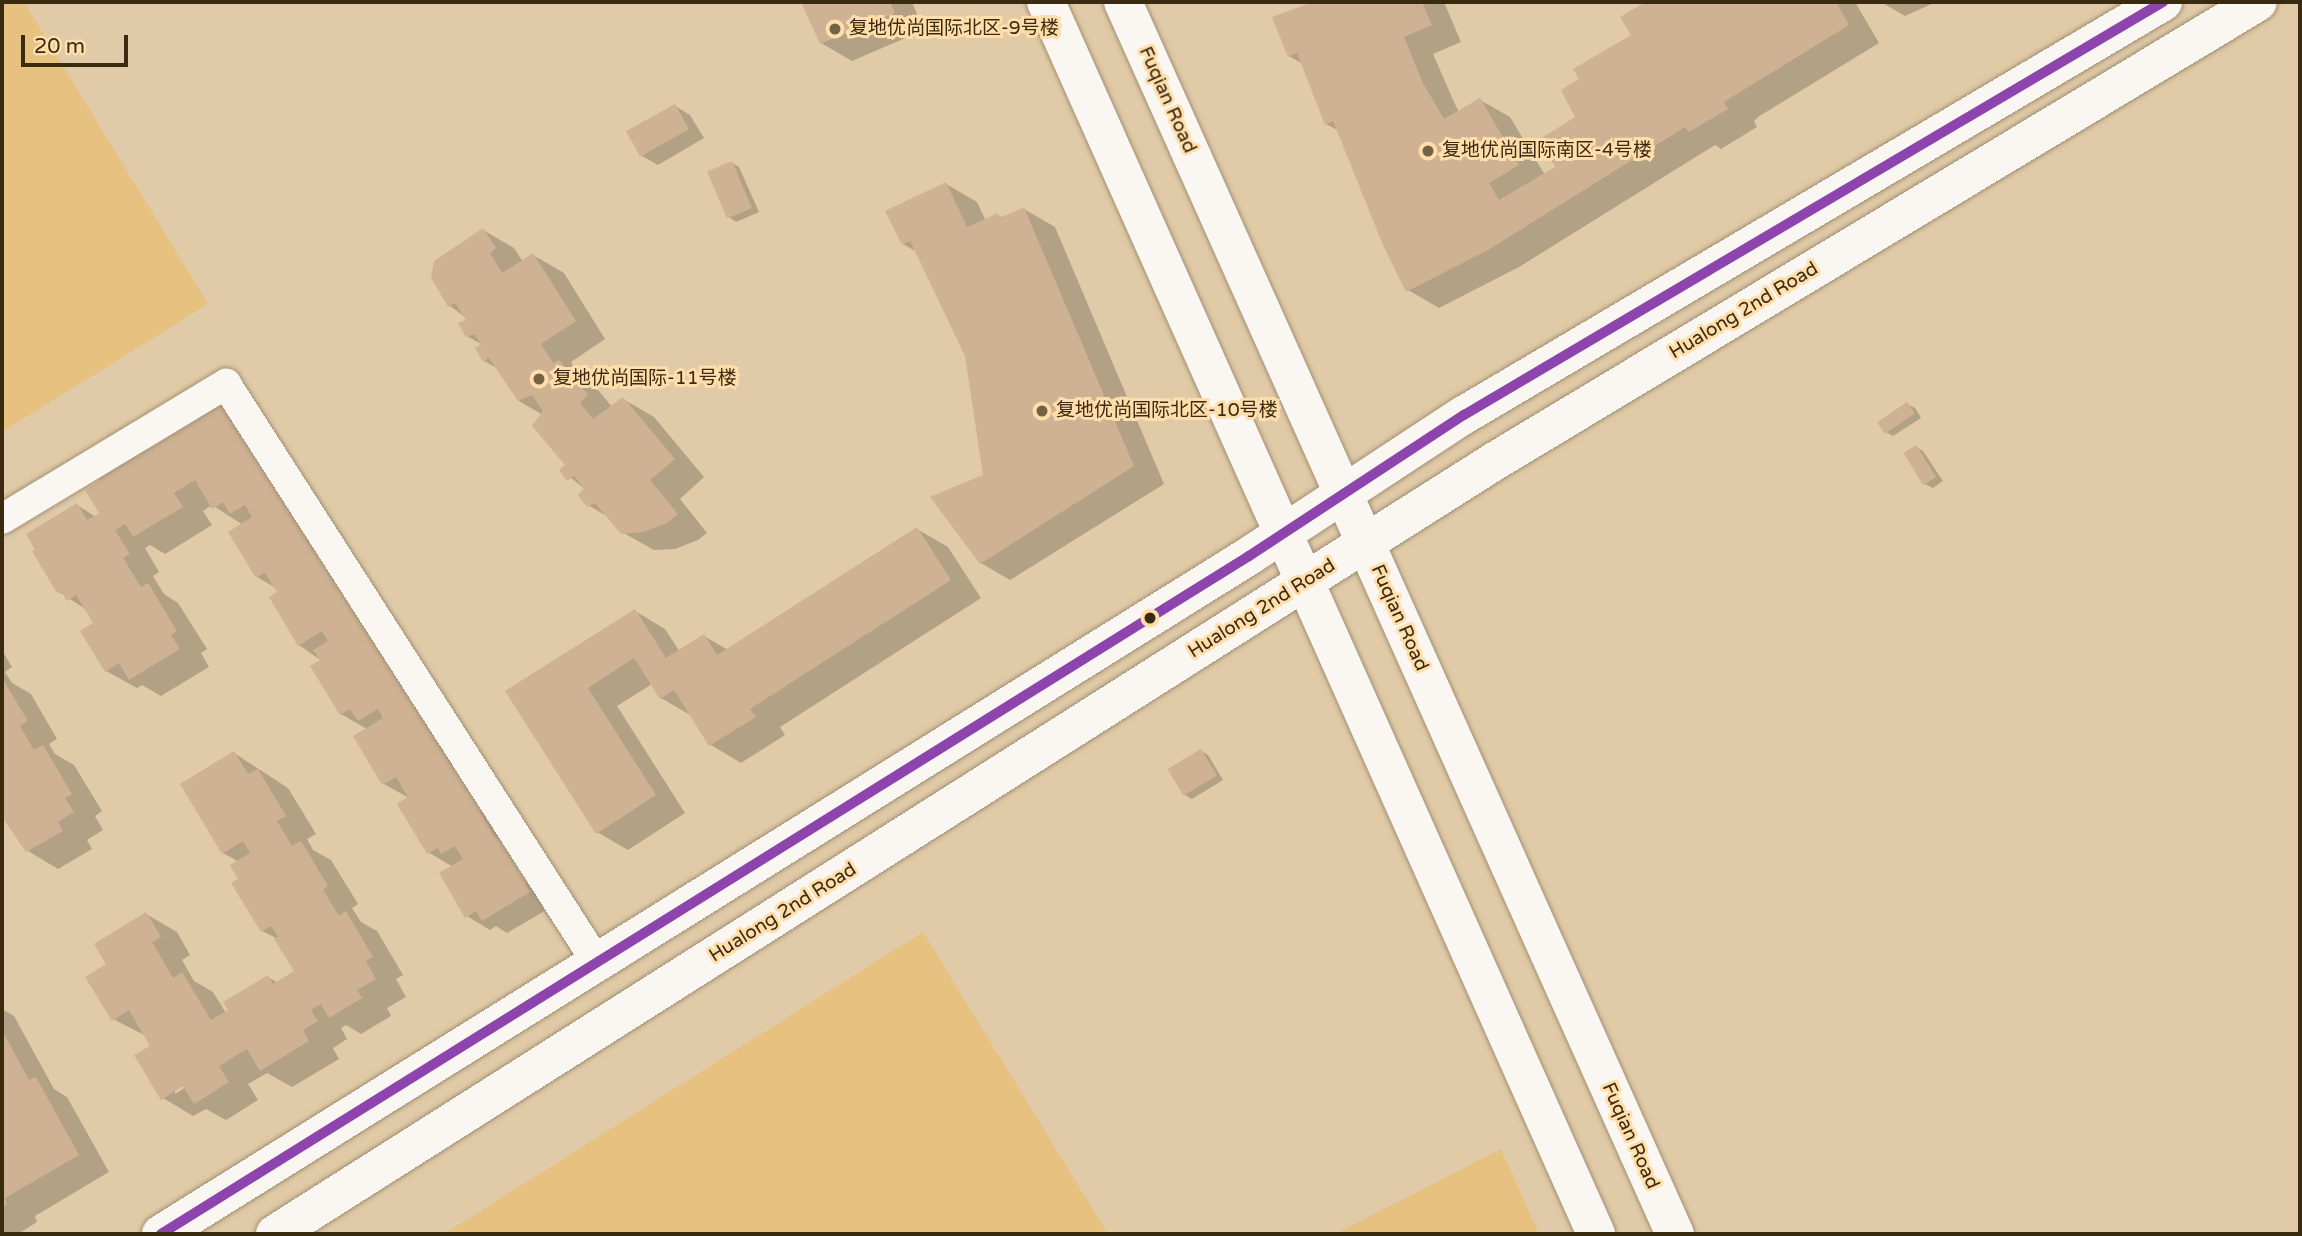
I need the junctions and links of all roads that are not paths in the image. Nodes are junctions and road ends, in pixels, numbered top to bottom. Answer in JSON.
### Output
{"nodes":[{"id":1,"x":1046,"y":2,"type":"edge"},
{"id":2,"x":1123,"y":2,"type":"edge"},
{"id":3,"x":2163,"y":2,"type":"edge"},
{"id":4,"x":2258,"y":2,"type":"edge"},
{"id":5,"x":1344,"y":494,"type":"junction"},
{"id":6,"x":2,"y":519,"type":"edge"},
{"id":7,"x":1283,"y":533,"type":"junction"},
{"id":8,"x":1366,"y":544,"type":"junction"},
{"id":9,"x":1305,"y":582,"type":"junction"},
{"id":10,"x":596,"y":961,"type":"junction"},
{"id":11,"x":161,"y":1234,"type":"edge"},
{"id":12,"x":275,"y":1234,"type":"edge"},
{"id":13,"x":1596,"y":1234,"type":"edge"},
{"id":14,"x":1675,"y":1234,"type":"edge"}],
"edges":[{"from":1,"to":7,"type":"street"},
{"from":2,"to":5,"type":"street","name":"Fuqian Road"},
{"from":3,"to":5,"type":"street"},
{"from":4,"to":8,"type":"street","name":"Hualong 2nd Road"},
{"from":5,"to":7,"type":"street"},
{"from":5,"to":8,"type":"street","name":"Fuqian Road"},
{"from":6,"to":10,"type":"street"},
{"from":7,"to":9,"type":"street"},
{"from":7,"to":10,"type":"street"},
{"from":8,"to":9,"type":"street","name":"Hualong 2nd Road"},
{"from":8,"to":14,"type":"street","name":"Fuqian Road"},
{"from":9,"to":12,"type":"street","name":"Hualong 2nd Road"},
{"from":9,"to":13,"type":"street"},
{"from":10,"to":11,"type":"street"}]}
